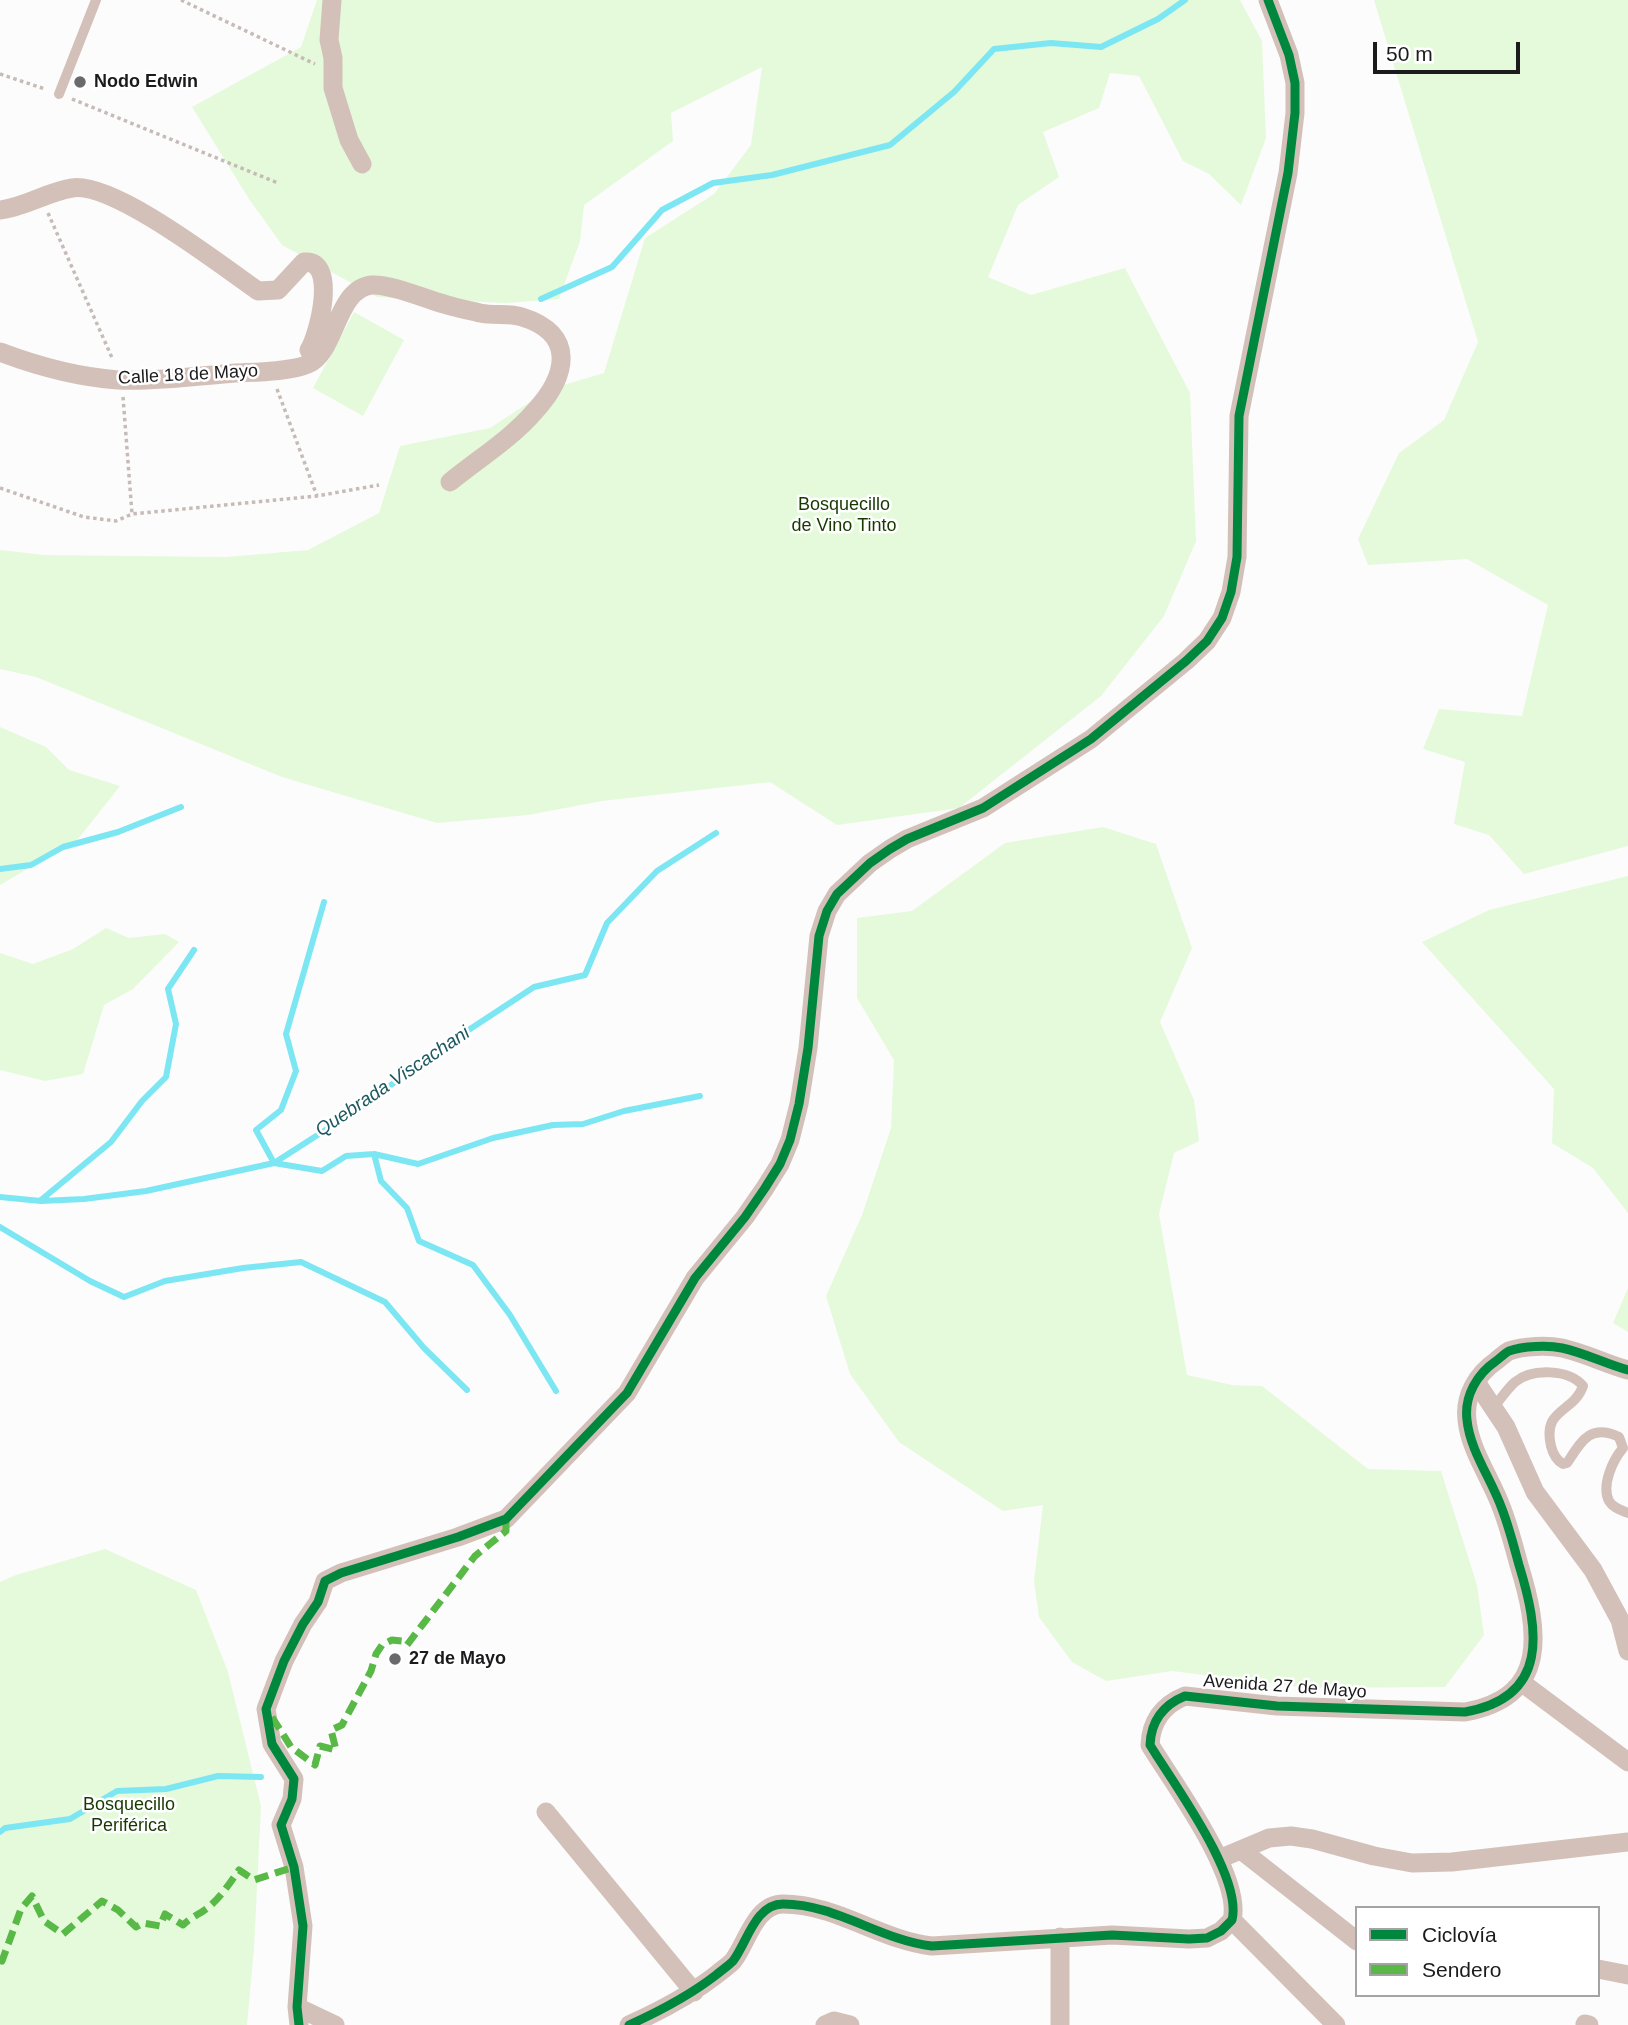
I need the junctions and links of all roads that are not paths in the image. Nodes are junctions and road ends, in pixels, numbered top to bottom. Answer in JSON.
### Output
{"nodes":[{"id":1,"x":96,"y":0,"type":"edge"},
{"id":2,"x":332,"y":0,"type":"edge"},
{"id":3,"x":1268,"y":0,"type":"edge"},
{"id":4,"x":59,"y":94,"type":"road end"},
{"id":5,"x":362,"y":164,"type":"dead end"},
{"id":6,"x":0,"y":210,"type":"edge"},
{"id":7,"x":0,"y":352,"type":"edge"},
{"id":8,"x":295,"y":367,"type":"junction"},
{"id":9,"x":450,"y":482,"type":"dead end"},
{"id":10,"x":1628,"y":1370,"type":"edge"},
{"id":11,"x":1476,"y":1382,"type":"junction"},
{"id":12,"x":1493,"y":1408,"type":"junction"},
{"id":13,"x":1628,"y":1513,"type":"edge"},
{"id":14,"x":1628,"y":1651,"type":"edge"},
{"id":15,"x":1521,"y":1682,"type":"junction"},
{"id":16,"x":1628,"y":1762,"type":"edge"},
{"id":17,"x":547,"y":1812,"type":"dead end"},
{"id":18,"x":1628,"y":1842,"type":"edge"},
{"id":19,"x":1241,"y":1850,"type":"junction"},
{"id":20,"x":1219,"y":1859,"type":"junction"},
{"id":21,"x":1232,"y":1920,"type":"junction"},
{"id":22,"x":1060,"y":1937,"type":"junction"},
{"id":23,"x":1355,"y":1939,"type":"edge"},
{"id":24,"x":1600,"y":1969,"type":"edge"},
{"id":25,"x":1628,"y":1975,"type":"edge"},
{"id":26,"x":694,"y":1992,"type":"junction"},
{"id":27,"x":298,"y":2016,"type":"edge"},
{"id":28,"x":335,"y":2025,"type":"edge"},
{"id":29,"x":629,"y":2025,"type":"edge"},
{"id":30,"x":825,"y":2025,"type":"edge"},
{"id":31,"x":850,"y":2025,"type":"edge"},
{"id":32,"x":1060,"y":2025,"type":"edge"},
{"id":33,"x":1336,"y":2025,"type":"edge"}],
"edges":[{"from":1,"to":4,"type":"lane"},
{"from":2,"to":5,"type":"street"},
{"from":3,"to":27,"type":"street"},
{"from":6,"to":8,"type":"street"},
{"from":7,"to":8,"type":"street","name":"Calle 18 de Mayo"},
{"from":8,"to":9,"type":"street"},
{"from":10,"to":11,"type":"street"},
{"from":11,"to":12,"type":"street"},
{"from":11,"to":15,"type":"street"},
{"from":12,"to":13,"type":"lane"},
{"from":12,"to":14,"type":"street"},
{"from":15,"to":16,"type":"street"},
{"from":15,"to":20,"type":"street","name":"Avenida 27 de Mayo"},
{"from":17,"to":26,"type":"street"},
{"from":18,"to":19,"type":"street"},
{"from":19,"to":20,"type":"street"},
{"from":19,"to":23,"type":"street"},
{"from":20,"to":21,"type":"street","name":"Avenida 27 de Mayo"},
{"from":21,"to":22,"type":"street"},
{"from":21,"to":33,"type":"street"},
{"from":22,"to":26,"type":"street"},
{"from":22,"to":32,"type":"street"},
{"from":24,"to":25,"type":"street"},
{"from":26,"to":29,"type":"street"},
{"from":27,"to":28,"type":"street"},
{"from":30,"to":31,"type":"street"}]}
